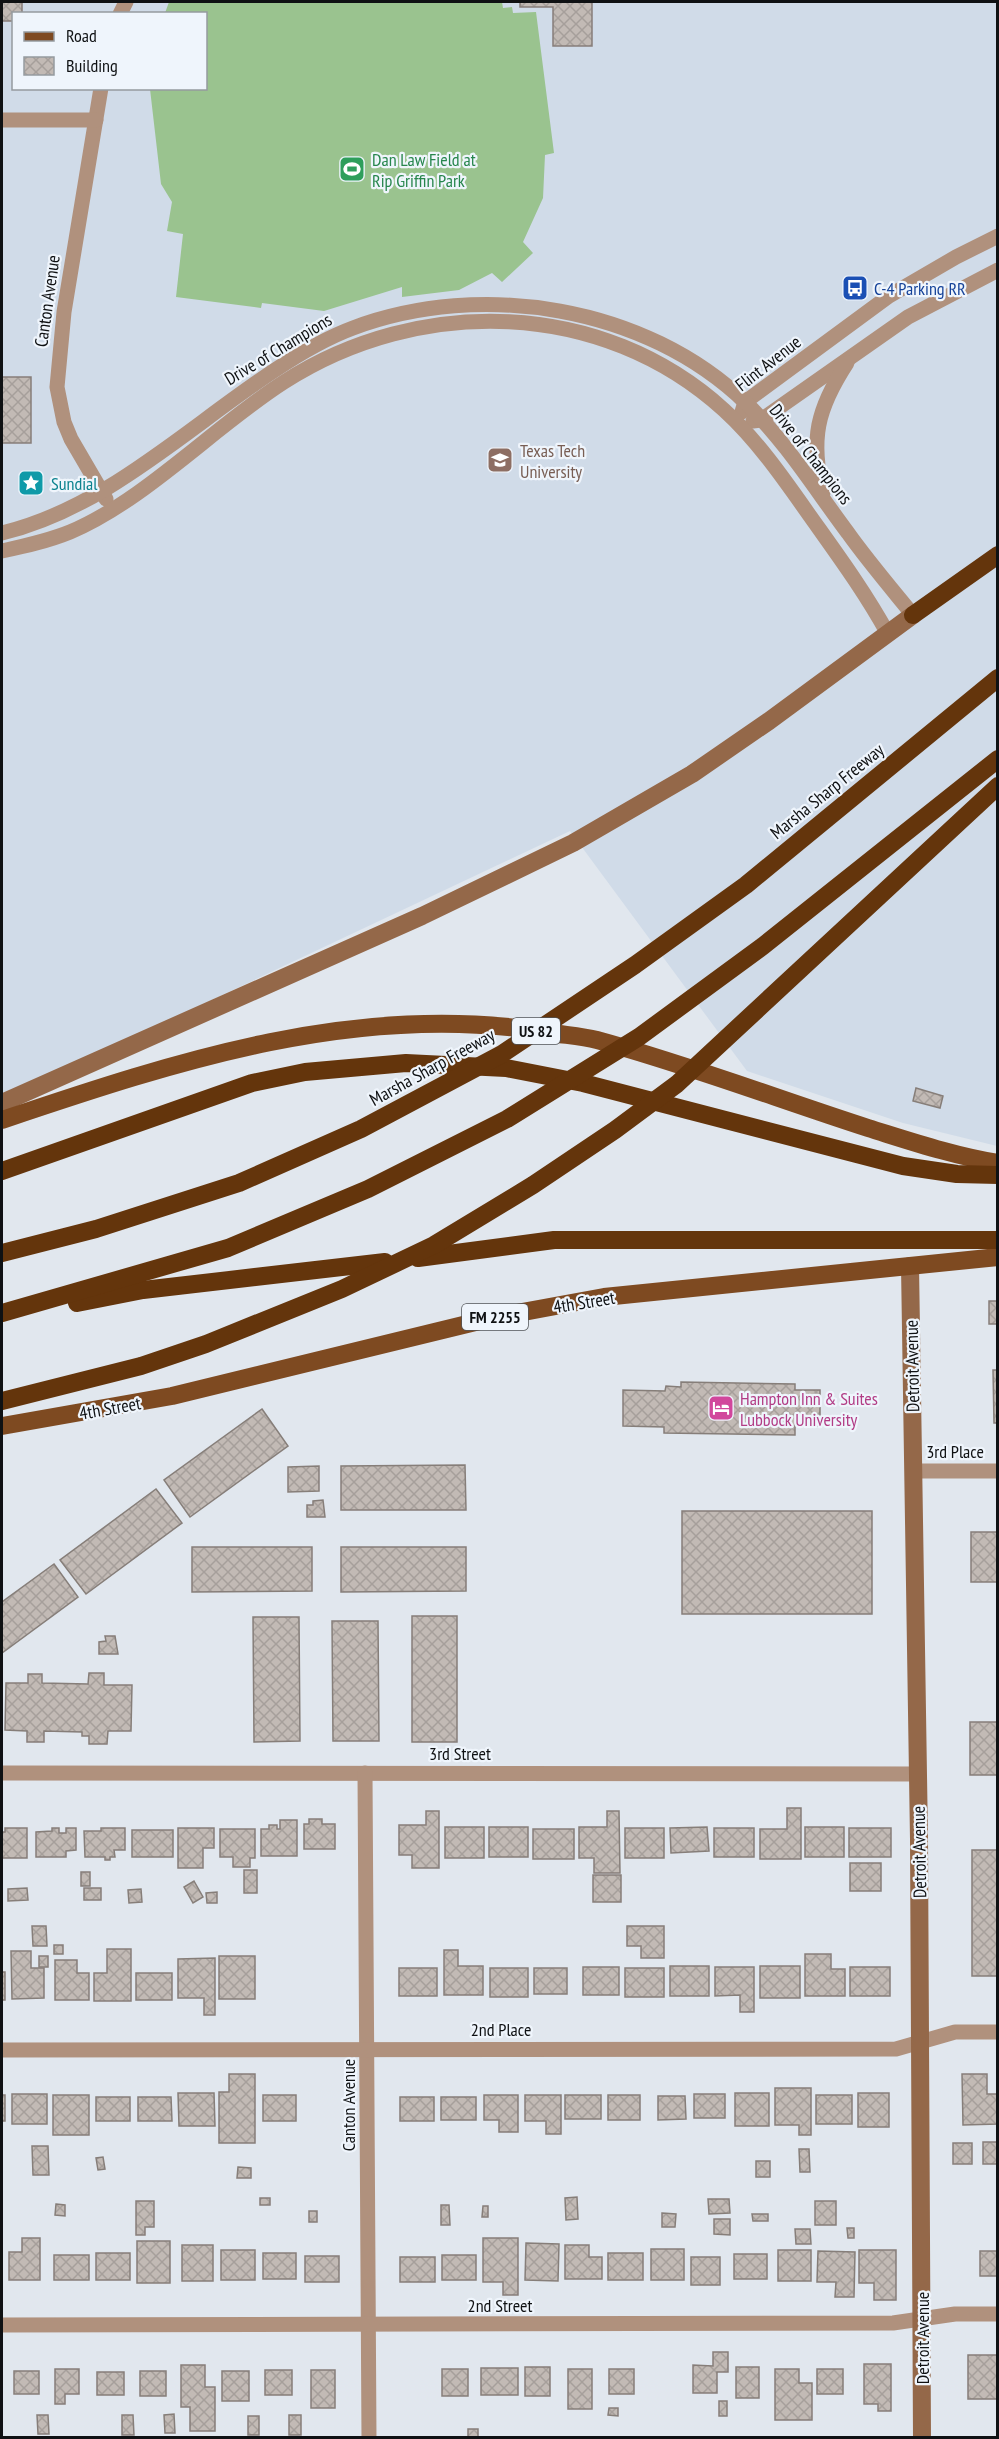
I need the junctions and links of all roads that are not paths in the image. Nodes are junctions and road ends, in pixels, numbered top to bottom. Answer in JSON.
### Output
{"nodes":[{"id":1,"x":101,"y":90,"type":"edge"},
{"id":2,"x":2,"y":120,"type":"edge"},
{"id":3,"x":96,"y":120,"type":"junction"},
{"id":4,"x":998,"y":236,"type":"edge"},
{"id":5,"x":998,"y":270,"type":"edge"},
{"id":6,"x":851,"y":356,"type":"junction"},
{"id":7,"x":745,"y":402,"type":"junction"},
{"id":8,"x":761,"y":420,"type":"junction"},
{"id":9,"x":738,"y":423,"type":"junction"},
{"id":10,"x":100,"y":491,"type":"junction"},
{"id":11,"x":825,"y":501,"type":"junction"},
{"id":12,"x":112,"y":507,"type":"junction"},
{"id":13,"x":2,"y":533,"type":"edge"},
{"id":14,"x":2,"y":550,"type":"edge"},
{"id":15,"x":998,"y":555,"type":"edge"},
{"id":16,"x":913,"y":615,"type":"junction"},
{"id":17,"x":888,"y":634,"type":"junction"},
{"id":18,"x":998,"y":678,"type":"edge"},
{"id":19,"x":998,"y":759,"type":"edge"},
{"id":20,"x":998,"y":786,"type":"edge"},
{"id":21,"x":2,"y":1103,"type":"edge"},
{"id":22,"x":2,"y":1120,"type":"edge"},
{"id":23,"x":998,"y":1163,"type":"edge"},
{"id":24,"x":2,"y":1171,"type":"edge"},
{"id":25,"x":998,"y":1175,"type":"edge"},
{"id":26,"x":998,"y":1240,"type":"edge"},
{"id":27,"x":2,"y":1253,"type":"edge"},
{"id":28,"x":998,"y":1257,"type":"edge"},
{"id":29,"x":910,"y":1266,"type":"junction"},
{"id":30,"x":2,"y":1315,"type":"edge"},
{"id":31,"x":2,"y":1401,"type":"edge"},
{"id":32,"x":2,"y":1426,"type":"edge"},
{"id":33,"x":913,"y":1471,"type":"junction"},
{"id":34,"x":998,"y":1471,"type":"edge"},
{"id":35,"x":2,"y":1773,"type":"edge"},
{"id":36,"x":365,"y":1773,"type":"junction"},
{"id":37,"x":918,"y":1774,"type":"junction"},
{"id":38,"x":998,"y":2032,"type":"edge"},
{"id":39,"x":920,"y":2042,"type":"junction"},
{"id":40,"x":367,"y":2049,"type":"junction"},
{"id":41,"x":2,"y":2050,"type":"edge"},
{"id":42,"x":998,"y":2314,"type":"edge"},
{"id":43,"x":922,"y":2319,"type":"junction"},
{"id":44,"x":2,"y":2325,"type":"edge"},
{"id":45,"x":368,"y":2325,"type":"junction"},
{"id":46,"x":369,"y":2438,"type":"edge"},
{"id":47,"x":922,"y":2438,"type":"edge"}],
"edges":[{"from":1,"to":3,"type":"street","name":"Canton Avenue"},
{"from":2,"to":3,"type":"street"},
{"from":3,"to":10,"type":"street","name":"Canton Avenue"},
{"from":4,"to":7,"type":"street","name":"Flint Avenue"},
{"from":5,"to":6,"type":"street","name":"Flint Avenue"},
{"from":6,"to":8,"type":"street","name":"Flint Avenue"},
{"from":6,"to":11,"type":"street"},
{"from":7,"to":8,"type":"street","name":"Drive of Champions"},
{"from":7,"to":9,"type":"street","name":"Flint Avenue"},
{"from":7,"to":10,"type":"street","name":"Drive of Champions"},
{"from":8,"to":9,"type":"street","name":"Flint Avenue"},
{"from":8,"to":11,"type":"street","name":"Drive of Champions"},
{"from":9,"to":12,"type":"street","name":"Drive of Champions"},
{"from":9,"to":17,"type":"street","name":"Drive of Champions"},
{"from":10,"to":12,"type":"street","name":"Canton Avenue"},
{"from":10,"to":13,"type":"street","name":"Drive of Champions"},
{"from":11,"to":16,"type":"street","name":"Drive of Champions"},
{"from":12,"to":14,"type":"street","name":"Drive of Champions"},
{"from":15,"to":16,"type":"highway"},
{"from":16,"to":17,"type":"street"},
{"from":17,"to":21,"type":"street"},
{"from":18,"to":27,"type":"highway","name":"Marsha Sharp Freeway","number":"US 82"},
{"from":19,"to":30,"type":"highway"},
{"from":20,"to":31,"type":"highway"},
{"from":22,"to":23,"type":"main road"},
{"from":24,"to":25,"type":"highway"},
{"from":26,"to":30,"type":"highway"},
{"from":28,"to":29,"type":"main road","name":"4th Street","number":"FM 2255"},
{"from":29,"to":32,"type":"main road","name":"4th Street","number":"FM 2255"},
{"from":29,"to":33,"type":"street","name":"Detroit Avenue"},
{"from":33,"to":34,"type":"street","name":"3rd Place"},
{"from":33,"to":37,"type":"street","name":"Detroit Avenue"},
{"from":35,"to":36,"type":"street","name":"3rd Street"},
{"from":36,"to":37,"type":"street","name":"3rd Street"},
{"from":36,"to":40,"type":"street","name":"Canton Avenue"},
{"from":37,"to":39,"type":"street","name":"Detroit Avenue"},
{"from":38,"to":39,"type":"street","name":"2nd Place"},
{"from":39,"to":40,"type":"street","name":"2nd Place"},
{"from":39,"to":43,"type":"street","name":"Detroit Avenue"},
{"from":40,"to":41,"type":"street","name":"2nd Place"},
{"from":40,"to":45,"type":"street","name":"Canton Avenue"},
{"from":42,"to":43,"type":"street","name":"2nd Street"},
{"from":43,"to":45,"type":"street","name":"2nd Street"},
{"from":43,"to":47,"type":"street","name":"Detroit Avenue"},
{"from":44,"to":45,"type":"street","name":"2nd Street"},
{"from":45,"to":46,"type":"street","name":"Canton Avenue"}]}
